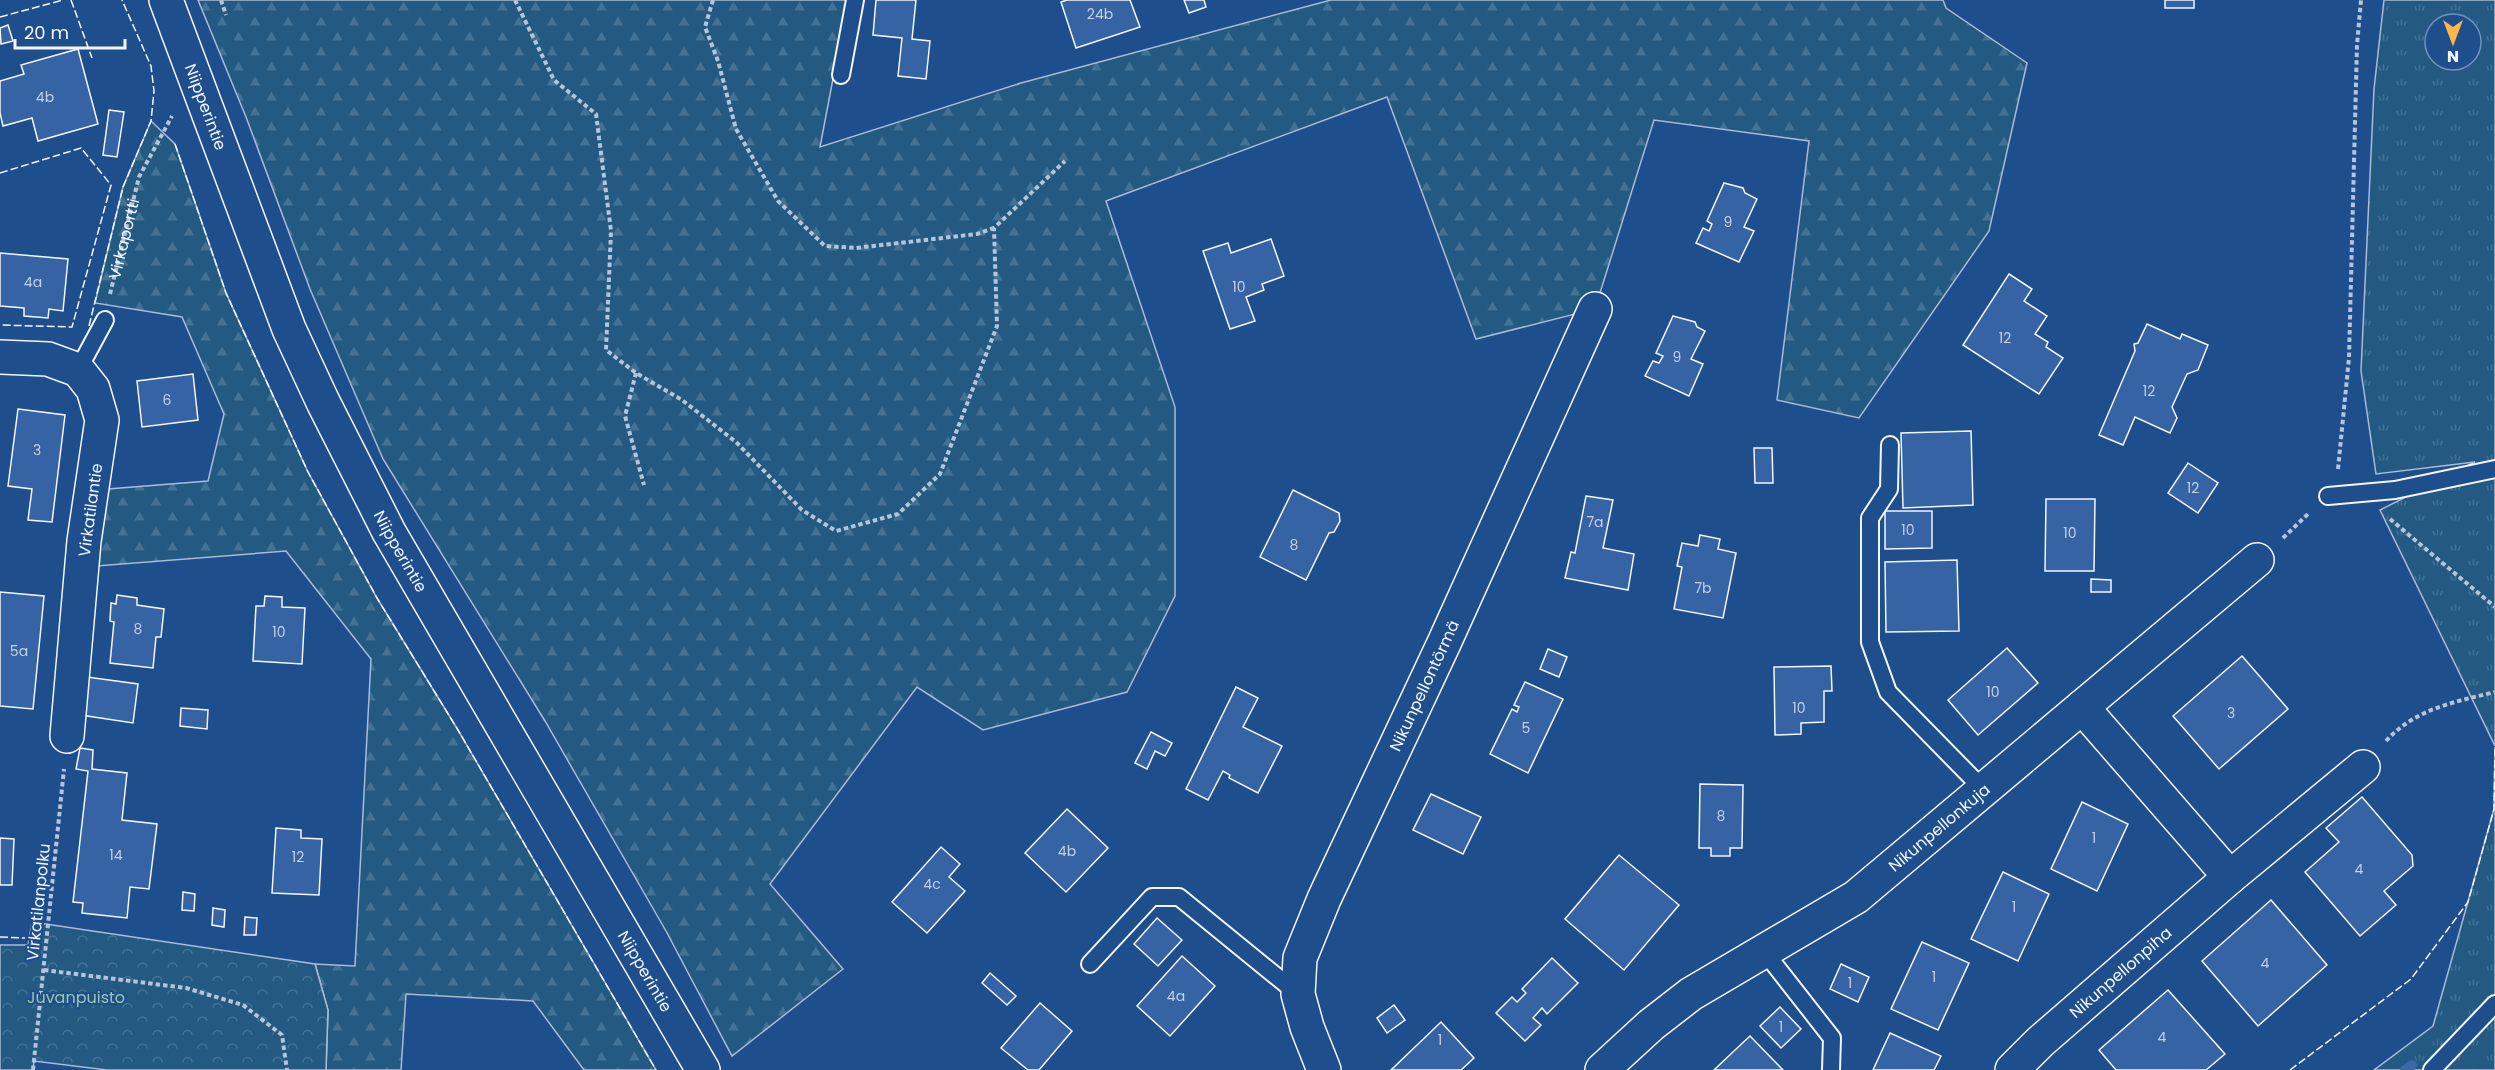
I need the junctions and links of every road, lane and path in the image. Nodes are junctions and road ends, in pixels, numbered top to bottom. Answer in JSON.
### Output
{"nodes":[{"id":1,"x":166,"y":0,"type":"edge"},
{"id":2,"x":221,"y":0,"type":"edge"},
{"id":3,"x":515,"y":0,"type":"edge"},
{"id":4,"x":713,"y":0,"type":"edge"},
{"id":5,"x":855,"y":0,"type":"edge"},
{"id":6,"x":2361,"y":0,"type":"edge"},
{"id":7,"x":226,"y":15,"type":"dead end"},
{"id":8,"x":841,"y":75,"type":"dead end"},
{"id":9,"x":176,"y":110,"type":"dead end"},
{"id":10,"x":1065,"y":161,"type":"dead end"},
{"id":11,"x":994,"y":228,"type":"junction"},
{"id":12,"x":1595,"y":309,"type":"dead end"},
{"id":13,"x":105,"y":320,"type":"joint"},
{"id":14,"x":0,"y":357,"type":"edge"},
{"id":15,"x":78,"y":370,"type":"junction"},
{"id":16,"x":636,"y":374,"type":"junction"},
{"id":17,"x":1890,"y":445,"type":"dead end"},
{"id":18,"x":2495,"y":469,"type":"edge"},
{"id":19,"x":644,"y":485,"type":"dead end"},
{"id":20,"x":2361,"y":494,"type":"junction"},
{"id":21,"x":2328,"y":496,"type":"junction"},
{"id":22,"x":2257,"y":560,"type":"joint"},
{"id":23,"x":2495,"y":607,"type":"edge"},
{"id":24,"x":2495,"y":692,"type":"edge"},
{"id":25,"x":2082,"y":707,"type":"junction"},
{"id":26,"x":67,"y":735,"type":"joint"},
{"id":27,"x":2363,"y":767,"type":"joint"},
{"id":28,"x":1984,"y":790,"type":"junction"},
{"id":29,"x":2230,"y":877,"type":"junction"},
{"id":30,"x":1764,"y":951,"type":"junction"},
{"id":31,"x":1090,"y":964,"type":"dead end"},
{"id":32,"x":44,"y":970,"type":"junction"},
{"id":33,"x":1298,"y":994,"type":"junction"},
{"id":34,"x":2495,"y":1004,"type":"edge"},
{"id":35,"x":33,"y":1070,"type":"edge"},
{"id":36,"x":287,"y":1070,"type":"edge"},
{"id":37,"x":703,"y":1070,"type":"edge"},
{"id":38,"x":1324,"y":1070,"type":"edge"},
{"id":39,"x":1602,"y":1070,"type":"edge"},
{"id":40,"x":1831,"y":1070,"type":"edge"},
{"id":41,"x":2012,"y":1070,"type":"edge"},
{"id":42,"x":2432,"y":1070,"type":"edge"}],
"edges":[{"from":1,"to":37,"type":"street","name":"Niipperintie"},
{"from":2,"to":7,"type":"path"},
{"from":3,"to":16,"type":"path"},
{"from":4,"to":11,"type":"path"},
{"from":5,"to":8,"type":"lane"},
{"from":6,"to":21,"type":"path"},
{"from":9,"to":13,"type":"path","name":"Virkaportti"},
{"from":10,"to":11,"type":"path"},
{"from":11,"to":16,"type":"path"},
{"from":12,"to":33,"type":"street","name":"Nikunpellontörmä"},
{"from":13,"to":15,"type":"lane"},
{"from":14,"to":15,"type":"street"},
{"from":15,"to":26,"type":"street","name":"Virkatilantie"},
{"from":16,"to":19,"type":"path"},
{"from":17,"to":28,"type":"lane"},
{"from":18,"to":20,"type":"lane"},
{"from":20,"to":21,"type":"lane"},
{"from":20,"to":23,"type":"path"},
{"from":21,"to":22,"type":"path"},
{"from":22,"to":25,"type":"street","name":"Nikunpellonkuja"},
{"from":24,"to":27,"type":"path"},
{"from":25,"to":28,"type":"street","name":"Nikunpellonkuja"},
{"from":25,"to":29,"type":"street"},
{"from":26,"to":32,"type":"path","name":"Virkatilanpolku"},
{"from":27,"to":29,"type":"street","name":"Nikunpellonpiha"},
{"from":28,"to":30,"type":"street","name":"Nikunpellonkuja"},
{"from":29,"to":41,"type":"street","name":"Nikunpellonpiha"},
{"from":30,"to":39,"type":"street","name":"Nikunpellonkuja"},
{"from":30,"to":40,"type":"lane"},
{"from":31,"to":33,"type":"lane"},
{"from":32,"to":35,"type":"path","name":"Virkatilanpolku"},
{"from":32,"to":36,"type":"path"},
{"from":33,"to":38,"type":"street","name":"Nikunpellontörmä"},
{"from":34,"to":42,"type":"lane"}]}
